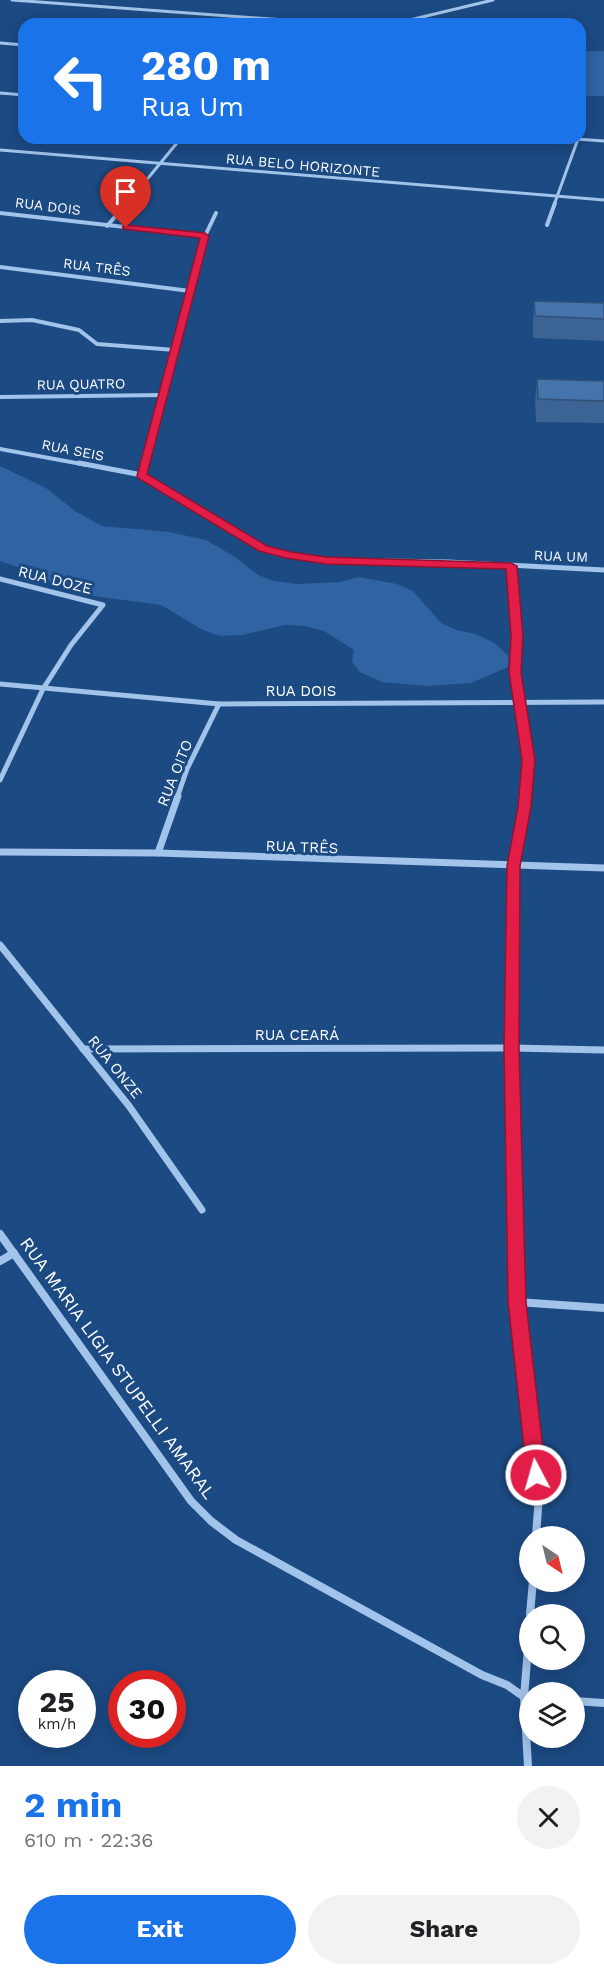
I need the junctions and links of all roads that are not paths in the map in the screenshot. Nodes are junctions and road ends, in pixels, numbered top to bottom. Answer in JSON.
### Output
{"nodes":[{"id":1,"x":12,"y":0,"type":"edge"},
{"id":2,"x":493,"y":0,"type":"edge"},
{"id":3,"x":243,"y":18,"type":"edge"},
{"id":4,"x":418,"y":18,"type":"edge"},
{"id":5,"x":0,"y":43,"type":"edge"},
{"id":6,"x":18,"y":44,"type":"edge"},
{"id":7,"x":0,"y":93,"type":"edge"},
{"id":8,"x":18,"y":94,"type":"edge"},
{"id":9,"x":586,"y":140,"type":"edge"},
{"id":10,"x":604,"y":141,"type":"edge"},
{"id":11,"x":176,"y":144,"type":"edge"},
{"id":12,"x":576,"y":144,"type":"edge"},
{"id":13,"x":0,"y":150,"type":"edge"},
{"id":14,"x":162,"y":163,"type":"junction"},
{"id":15,"x":559,"y":196,"type":"junction"},
{"id":16,"x":604,"y":200,"type":"edge"},
{"id":17,"x":0,"y":213,"type":"edge"},
{"id":18,"x":216,"y":213,"type":"dead end"},
{"id":19,"x":107,"y":225,"type":"junction"},
{"id":20,"x":547,"y":225,"type":"dead end"},
{"id":21,"x":205,"y":236,"type":"junction"},
{"id":22,"x":0,"y":267,"type":"edge"},
{"id":23,"x":190,"y":291,"type":"junction"},
{"id":24,"x":0,"y":321,"type":"edge"},
{"id":25,"x":175,"y":350,"type":"junction"},
{"id":26,"x":163,"y":394,"type":"junction"},
{"id":27,"x":0,"y":397,"type":"edge"},
{"id":28,"x":0,"y":448,"type":"edge"},
{"id":29,"x":142,"y":476,"type":"junction"},
{"id":30,"x":511,"y":566,"type":"junction"},
{"id":31,"x":604,"y":570,"type":"edge"},
{"id":32,"x":0,"y":579,"type":"edge"},
{"id":33,"x":0,"y":684,"type":"edge"},
{"id":34,"x":43,"y":689,"type":"junction"},
{"id":35,"x":522,"y":701,"type":"junction"},
{"id":36,"x":604,"y":702,"type":"edge"},
{"id":37,"x":219,"y":704,"type":"junction"},
{"id":38,"x":0,"y":780,"type":"edge"},
{"id":39,"x":0,"y":852,"type":"edge"},
{"id":40,"x":158,"y":853,"type":"junction"},
{"id":41,"x":513,"y":866,"type":"junction"},
{"id":42,"x":604,"y":868,"type":"edge"},
{"id":43,"x":0,"y":945,"type":"edge"},
{"id":44,"x":512,"y":1048,"type":"junction"},
{"id":45,"x":83,"y":1049,"type":"junction"},
{"id":46,"x":604,"y":1050,"type":"edge"},
{"id":47,"x":202,"y":1210,"type":"dead end"},
{"id":48,"x":0,"y":1234,"type":"edge"},
{"id":49,"x":14,"y":1253,"type":"junction"},
{"id":50,"x":0,"y":1261,"type":"edge"},
{"id":51,"x":517,"y":1302,"type":"junction"},
{"id":52,"x":604,"y":1308,"type":"edge"},
{"id":53,"x":537,"y":1526,"type":"edge"},
{"id":54,"x":519,"y":1692,"type":"edge"},
{"id":55,"x":585,"y":1702,"type":"edge"},
{"id":56,"x":604,"y":1703,"type":"edge"},
{"id":57,"x":528,"y":1748,"type":"edge"},
{"id":58,"x":528,"y":1766,"type":"edge"}],
"edges":[{"from":1,"to":3,"type":"street"},
{"from":2,"to":4,"type":"street"},
{"from":5,"to":6,"type":"street"},
{"from":7,"to":8,"type":"street"},
{"from":9,"to":10,"type":"street"},
{"from":11,"to":14,"type":"street"},
{"from":12,"to":15,"type":"street"},
{"from":13,"to":14,"type":"street","name":"RUA BELO HORIZONTE"},
{"from":14,"to":15,"type":"street","name":"RUA BELO HORIZONTE"},
{"from":14,"to":19,"type":"street"},
{"from":15,"to":16,"type":"street","name":"RUA BELO HORIZONTE"},
{"from":15,"to":20,"type":"street"},
{"from":17,"to":19,"type":"street","name":"RUA DOIS"},
{"from":18,"to":21,"type":"street"},
{"from":19,"to":21,"type":"street","name":"RUA DOIS"},
{"from":21,"to":23,"type":"street"},
{"from":22,"to":23,"type":"street","name":"RUA TRÊS"},
{"from":23,"to":25,"type":"street"},
{"from":24,"to":25,"type":"street"},
{"from":25,"to":26,"type":"street"},
{"from":26,"to":27,"type":"street","name":"RUA QUATRO"},
{"from":26,"to":29,"type":"street"},
{"from":28,"to":29,"type":"street","name":"RUA SEIS"},
{"from":29,"to":30,"type":"street","name":"RUA UM"},
{"from":30,"to":31,"type":"street","name":"RUA UM"},
{"from":30,"to":35,"type":"street"},
{"from":32,"to":34,"type":"street","name":"RUA DOZE"},
{"from":33,"to":34,"type":"street","name":"RUA DOIS"},
{"from":34,"to":37,"type":"street","name":"RUA DOIS"},
{"from":34,"to":38,"type":"street"},
{"from":35,"to":36,"type":"street","name":"RUA DOIS"},
{"from":35,"to":37,"type":"street","name":"RUA DOIS"},
{"from":35,"to":41,"type":"street"},
{"from":37,"to":40,"type":"street","name":"RUA OITO"},
{"from":39,"to":40,"type":"street","name":"RUA TRÊS"},
{"from":40,"to":41,"type":"street","name":"RUA TRÊS"},
{"from":41,"to":42,"type":"street","name":"RUA TRÊS"},
{"from":41,"to":44,"type":"street"},
{"from":43,"to":45,"type":"street","name":"RUA ONZE"},
{"from":44,"to":45,"type":"street","name":"RUA CEARÁ"},
{"from":44,"to":46,"type":"street"},
{"from":44,"to":51,"type":"street"},
{"from":45,"to":47,"type":"street","name":"RUA ONZE"},
{"from":48,"to":49,"type":"street","name":"RUA MARIA LIGIA STUPELLI AMARAL"},
{"from":49,"to":50,"type":"street"},
{"from":49,"to":54,"type":"street","name":"RUA MARIA LIGIA STUPELLI AMARAL"},
{"from":51,"to":52,"type":"street"},
{"from":51,"to":53,"type":"street"},
{"from":55,"to":56,"type":"street"},
{"from":57,"to":58,"type":"street"}]}
